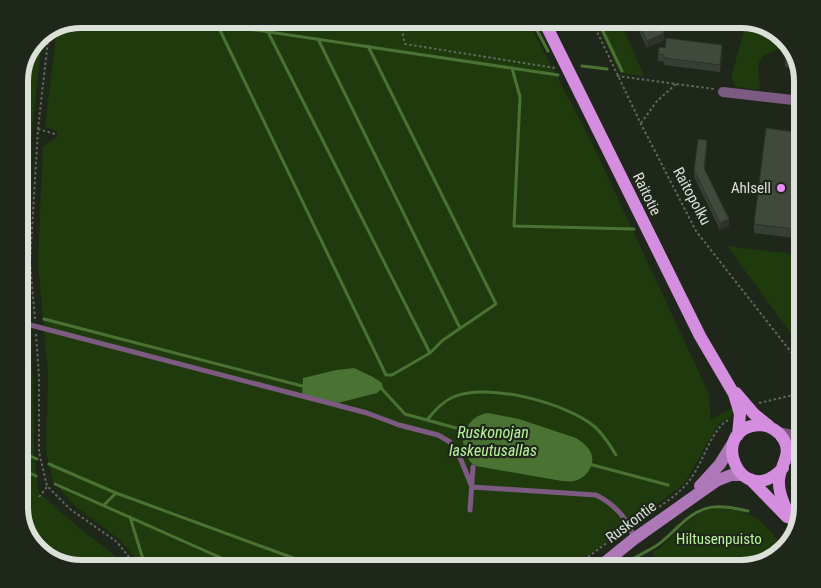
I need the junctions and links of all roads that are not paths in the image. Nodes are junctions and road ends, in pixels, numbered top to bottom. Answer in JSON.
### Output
{"nodes":[{"id":1,"x":548,"y":28,"type":"edge"},
{"id":2,"x":723,"y":92,"type":"road end"},
{"id":3,"x":794,"y":99,"type":"edge"},
{"id":4,"x":28,"y":324,"type":"edge"},
{"id":5,"x":745,"y":411,"type":"junction"},
{"id":6,"x":775,"y":430,"type":"junction"},
{"id":7,"x":794,"y":436,"type":"edge"},
{"id":8,"x":736,"y":439,"type":"junction"},
{"id":9,"x":794,"y":455,"type":"edge"},
{"id":10,"x":785,"y":464,"type":"junction"},
{"id":11,"x":473,"y":467,"type":"dead end"},
{"id":12,"x":746,"y":477,"type":"junction"},
{"id":13,"x":472,"y":487,"type":"junction"},
{"id":14,"x":685,"y":503,"type":"junction"},
{"id":15,"x":470,"y":510,"type":"dead end"},
{"id":16,"x":792,"y":518,"type":"edge"},
{"id":17,"x":791,"y":522,"type":"edge"},
{"id":18,"x":634,"y":539,"type":"junction"},
{"id":19,"x":608,"y":560,"type":"edge"}],
"edges":[{"from":1,"to":5,"type":"main road","name":"Raitotie"},
{"from":2,"to":3,"type":"street"},
{"from":4,"to":13,"type":"lane"},
{"from":5,"to":6,"type":"main road","name":"Raitotie"},
{"from":5,"to":8,"type":"main road","name":"Raitotie"},
{"from":6,"to":7,"type":"street"},
{"from":6,"to":8,"type":"main road"},
{"from":6,"to":10,"type":"main road"},
{"from":8,"to":12,"type":"main road"},
{"from":8,"to":14,"type":"main road","name":"Ruskontie"},
{"from":9,"to":10,"type":"street"},
{"from":10,"to":12,"type":"main road"},
{"from":10,"to":16,"type":"main road"},
{"from":11,"to":13,"type":"lane"},
{"from":12,"to":14,"type":"main road","name":"Ruskontie"},
{"from":12,"to":17,"type":"main road"},
{"from":13,"to":15,"type":"lane"},
{"from":13,"to":18,"type":"lane"},
{"from":14,"to":18,"type":"main road","name":"Ruskontie"},
{"from":18,"to":19,"type":"main road","name":"Ruskontie"}]}
